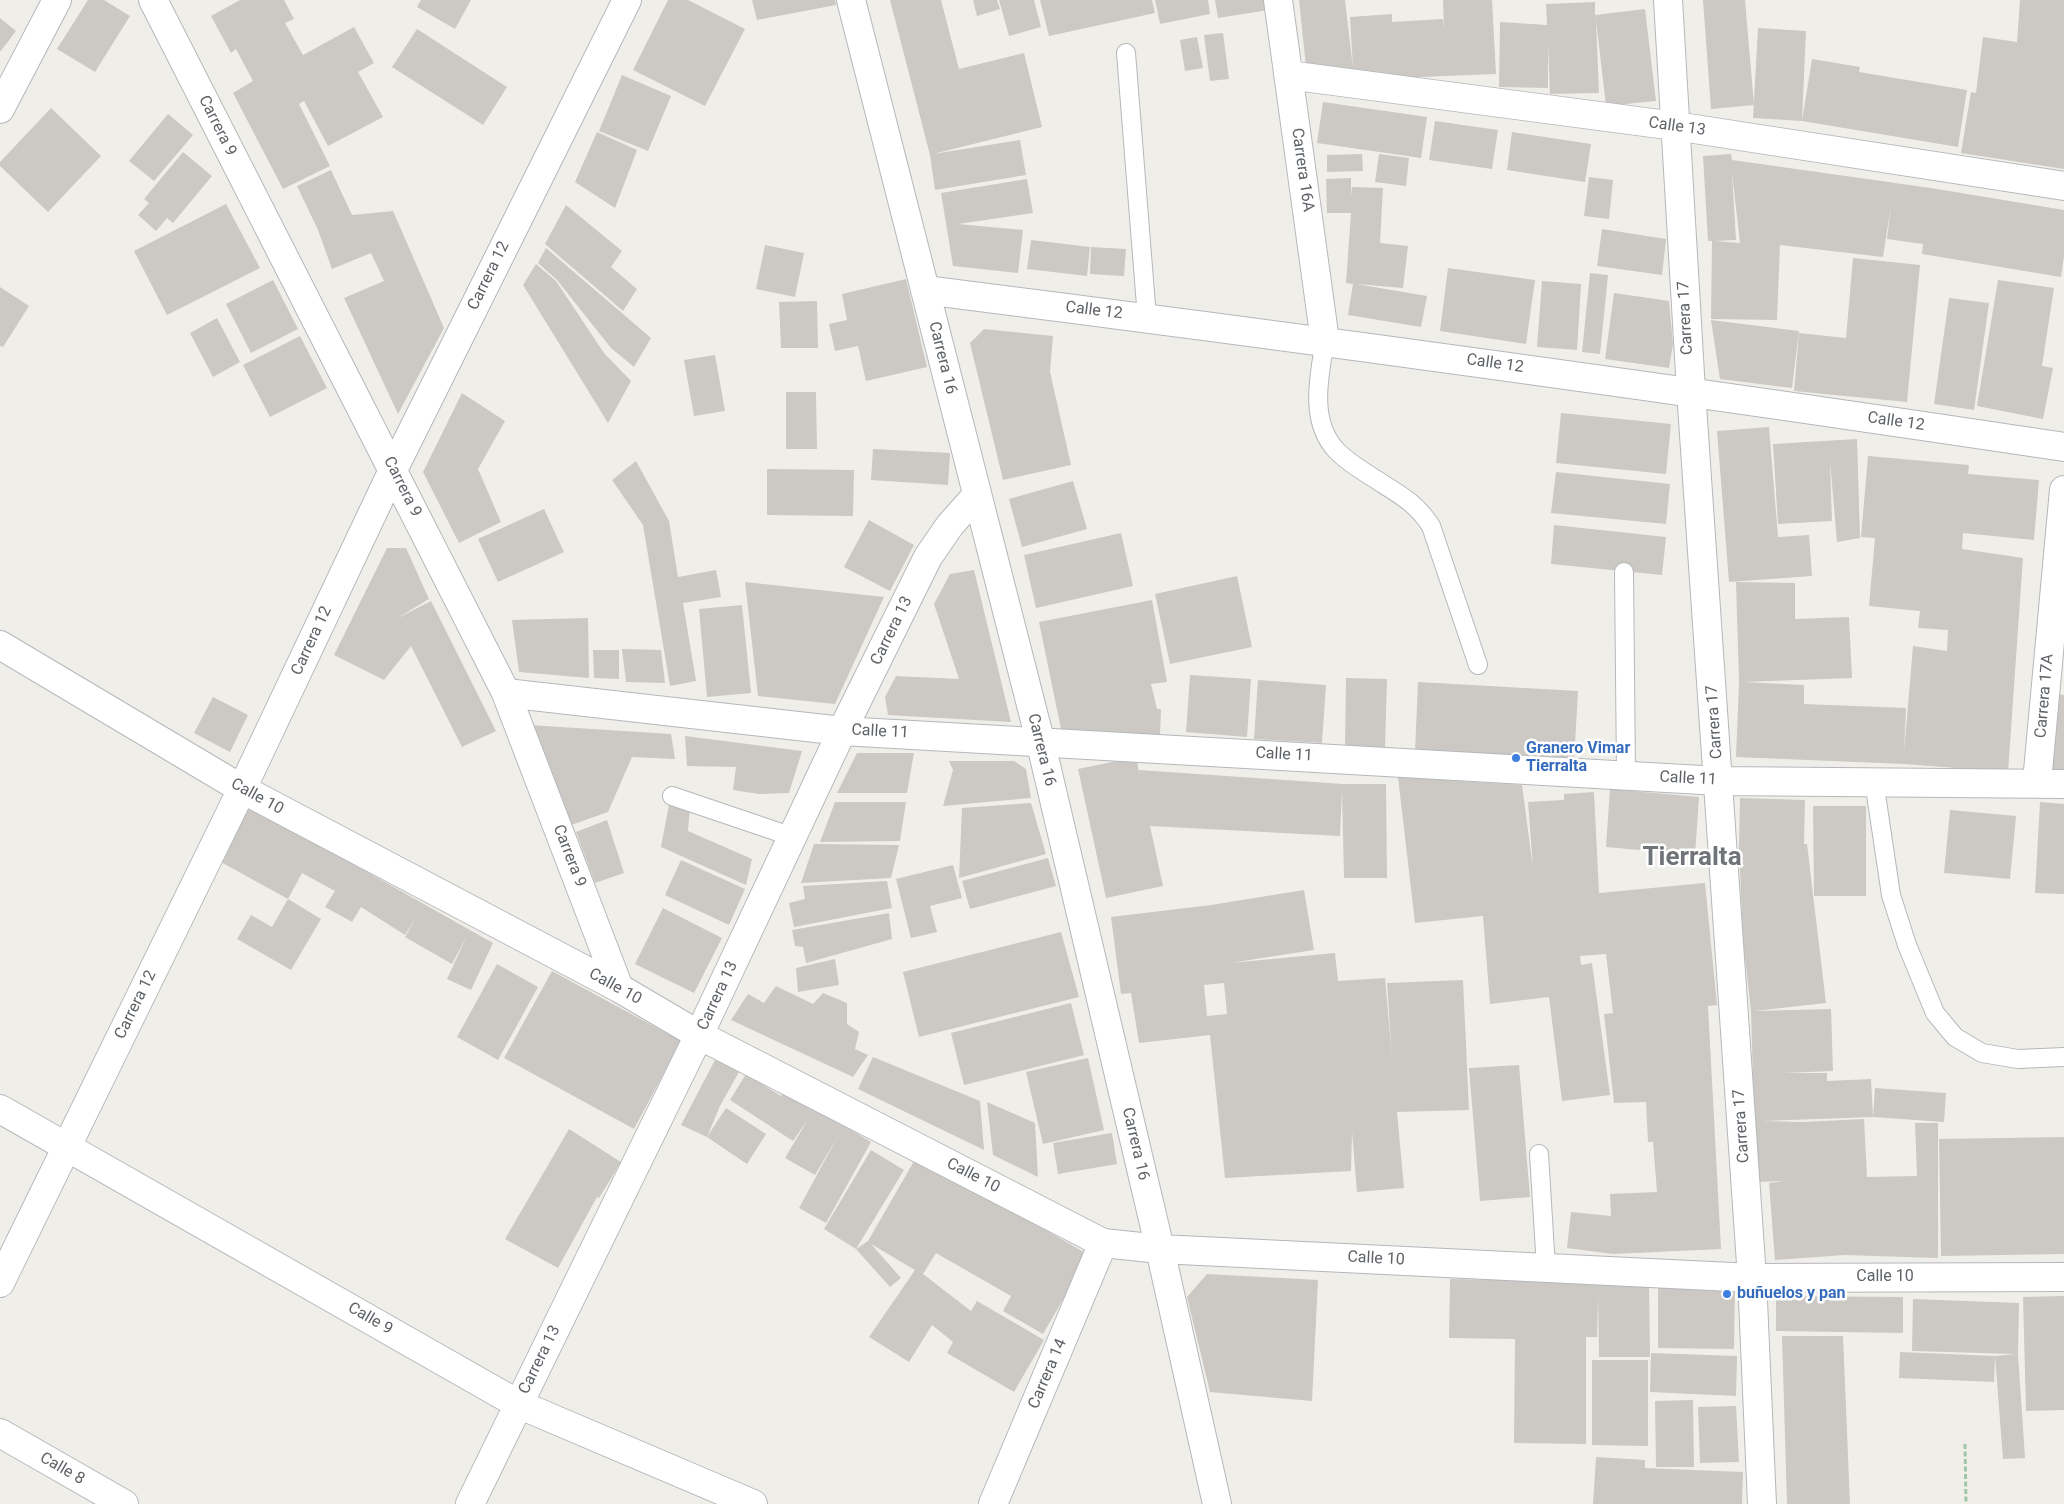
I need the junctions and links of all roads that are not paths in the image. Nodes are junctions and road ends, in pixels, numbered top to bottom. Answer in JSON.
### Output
{"nodes":[{"id":1,"x":57,"y":0,"type":"edge"},
{"id":2,"x":153,"y":0,"type":"edge"},
{"id":3,"x":627,"y":0,"type":"edge"},
{"id":4,"x":851,"y":0,"type":"edge"},
{"id":5,"x":1278,"y":0,"type":"edge"},
{"id":6,"x":1668,"y":0,"type":"edge"},
{"id":7,"x":1126,"y":53,"type":"dead end"},
{"id":8,"x":1288,"y":75,"type":"junction"},
{"id":9,"x":0,"y":109,"type":"edge"},
{"id":10,"x":1675,"y":126,"type":"junction"},
{"id":11,"x":2064,"y":186,"type":"edge"},
{"id":12,"x":925,"y":290,"type":"junction"},
{"id":13,"x":1148,"y":318,"type":"junction"},
{"id":14,"x":1325,"y":341,"type":"junction"},
{"id":15,"x":1691,"y":391,"type":"junction"},
{"id":16,"x":2064,"y":447,"type":"edge"},
{"id":17,"x":393,"y":470,"type":"junction"},
{"id":18,"x":2064,"y":490,"type":"edge"},
{"id":19,"x":976,"y":496,"type":"junction"},
{"id":20,"x":1624,"y":572,"type":"dead end"},
{"id":21,"x":0,"y":645,"type":"edge"},
{"id":22,"x":1478,"y":665,"type":"dead end"},
{"id":23,"x":506,"y":693,"type":"junction"},
{"id":24,"x":842,"y":731,"type":"junction"},
{"id":25,"x":1040,"y":740,"type":"junction"},
{"id":26,"x":1626,"y":775,"type":"junction"},
{"id":27,"x":1719,"y":780,"type":"junction"},
{"id":28,"x":1874,"y":781,"type":"junction"},
{"id":29,"x":2037,"y":782,"type":"junction"},
{"id":30,"x":2064,"y":784,"type":"edge"},
{"id":31,"x":242,"y":789,"type":"junction"},
{"id":32,"x":672,"y":796,"type":"dead end"},
{"id":33,"x":793,"y":837,"type":"junction"},
{"id":34,"x":619,"y":988,"type":"junction"},
{"id":35,"x":699,"y":1035,"type":"junction"},
{"id":36,"x":2064,"y":1056,"type":"edge"},
{"id":37,"x":0,"y":1109,"type":"edge"},
{"id":38,"x":67,"y":1146,"type":"junction"},
{"id":39,"x":1539,"y":1154,"type":"dead end"},
{"id":40,"x":1103,"y":1243,"type":"junction"},
{"id":41,"x":1160,"y":1249,"type":"junction"},
{"id":42,"x":1546,"y":1268,"type":"junction"},
{"id":43,"x":2064,"y":1277,"type":"edge"},
{"id":44,"x":1752,"y":1278,"type":"junction"},
{"id":45,"x":0,"y":1283,"type":"edge"},
{"id":46,"x":518,"y":1404,"type":"junction"},
{"id":47,"x":0,"y":1433,"type":"edge"},
{"id":48,"x":124,"y":1504,"type":"edge"},
{"id":49,"x":470,"y":1504,"type":"edge"},
{"id":50,"x":753,"y":1504,"type":"edge"},
{"id":51,"x":994,"y":1504,"type":"edge"},
{"id":52,"x":1217,"y":1504,"type":"edge"},
{"id":53,"x":1762,"y":1504,"type":"edge"}],
"edges":[{"from":1,"to":9,"type":"street"},
{"from":2,"to":17,"type":"street","name":"Carrera 9"},
{"from":3,"to":17,"type":"street","name":"Carrera 12"},
{"from":4,"to":12,"type":"street","name":"Carrera 16"},
{"from":5,"to":8,"type":"street","name":"Carrera 16A"},
{"from":6,"to":10,"type":"street","name":"Carrera 17"},
{"from":7,"to":13,"type":"lane"},
{"from":8,"to":10,"type":"street","name":"Calle 13"},
{"from":8,"to":14,"type":"street","name":"Carrera 16A"},
{"from":10,"to":11,"type":"street","name":"Calle 13"},
{"from":10,"to":15,"type":"street","name":"Carrera 17"},
{"from":12,"to":13,"type":"street","name":"Calle 12"},
{"from":12,"to":19,"type":"street","name":"Carrera 16"},
{"from":13,"to":14,"type":"street","name":"Calle 12"},
{"from":14,"to":15,"type":"street","name":"Calle 12"},
{"from":14,"to":22,"type":"lane"},
{"from":15,"to":16,"type":"street","name":"Calle 12"},
{"from":15,"to":27,"type":"street","name":"Carrera 17"},
{"from":17,"to":23,"type":"street","name":"Carrera 9"},
{"from":17,"to":31,"type":"street","name":"Carrera 12"},
{"from":18,"to":29,"type":"street","name":"Carrera 17A"},
{"from":19,"to":24,"type":"street","name":"Carrera 13"},
{"from":19,"to":25,"type":"street","name":"Carrera 16"},
{"from":20,"to":26,"type":"lane"},
{"from":21,"to":31,"type":"street","name":"Calle 10"},
{"from":23,"to":24,"type":"street","name":"Calle 11"},
{"from":23,"to":34,"type":"street","name":"Carrera 9"},
{"from":24,"to":25,"type":"street","name":"Calle 11"},
{"from":24,"to":33,"type":"street","name":"Carrera 13"},
{"from":25,"to":26,"type":"street","name":"Calle 11"},
{"from":25,"to":41,"type":"street","name":"Carrera 16"},
{"from":26,"to":27,"type":"street","name":"Calle 11"},
{"from":27,"to":28,"type":"street","name":"Calle 11"},
{"from":27,"to":44,"type":"street","name":"Carrera 17"},
{"from":28,"to":29,"type":"street","name":"Calle 11"},
{"from":28,"to":36,"type":"lane"},
{"from":29,"to":30,"type":"street","name":"Calle 11"},
{"from":31,"to":34,"type":"street","name":"Calle 10"},
{"from":31,"to":38,"type":"street","name":"Carrera 12"},
{"from":32,"to":33,"type":"lane"},
{"from":33,"to":35,"type":"street","name":"Carrera 13"},
{"from":34,"to":35,"type":"street","name":"Calle 10"},
{"from":35,"to":40,"type":"street","name":"Calle 10"},
{"from":35,"to":46,"type":"street","name":"Carrera 13"},
{"from":37,"to":38,"type":"street","name":"Calle 9"},
{"from":38,"to":45,"type":"street","name":"Carrera 12"},
{"from":38,"to":46,"type":"street","name":"Calle 9"},
{"from":39,"to":42,"type":"lane"},
{"from":40,"to":41,"type":"street","name":"Calle 10"},
{"from":40,"to":51,"type":"street","name":"Carrera 14"},
{"from":41,"to":42,"type":"street","name":"Calle 10"},
{"from":41,"to":52,"type":"street","name":"Carrera 16"},
{"from":42,"to":44,"type":"street","name":"Calle 10"},
{"from":43,"to":44,"type":"street","name":"Calle 10"},
{"from":44,"to":53,"type":"street","name":"Carrera 17"},
{"from":46,"to":49,"type":"street","name":"Carrera 13"},
{"from":46,"to":50,"type":"street","name":"Calle 9"},
{"from":47,"to":48,"type":"street","name":"Calle 8"}]}
